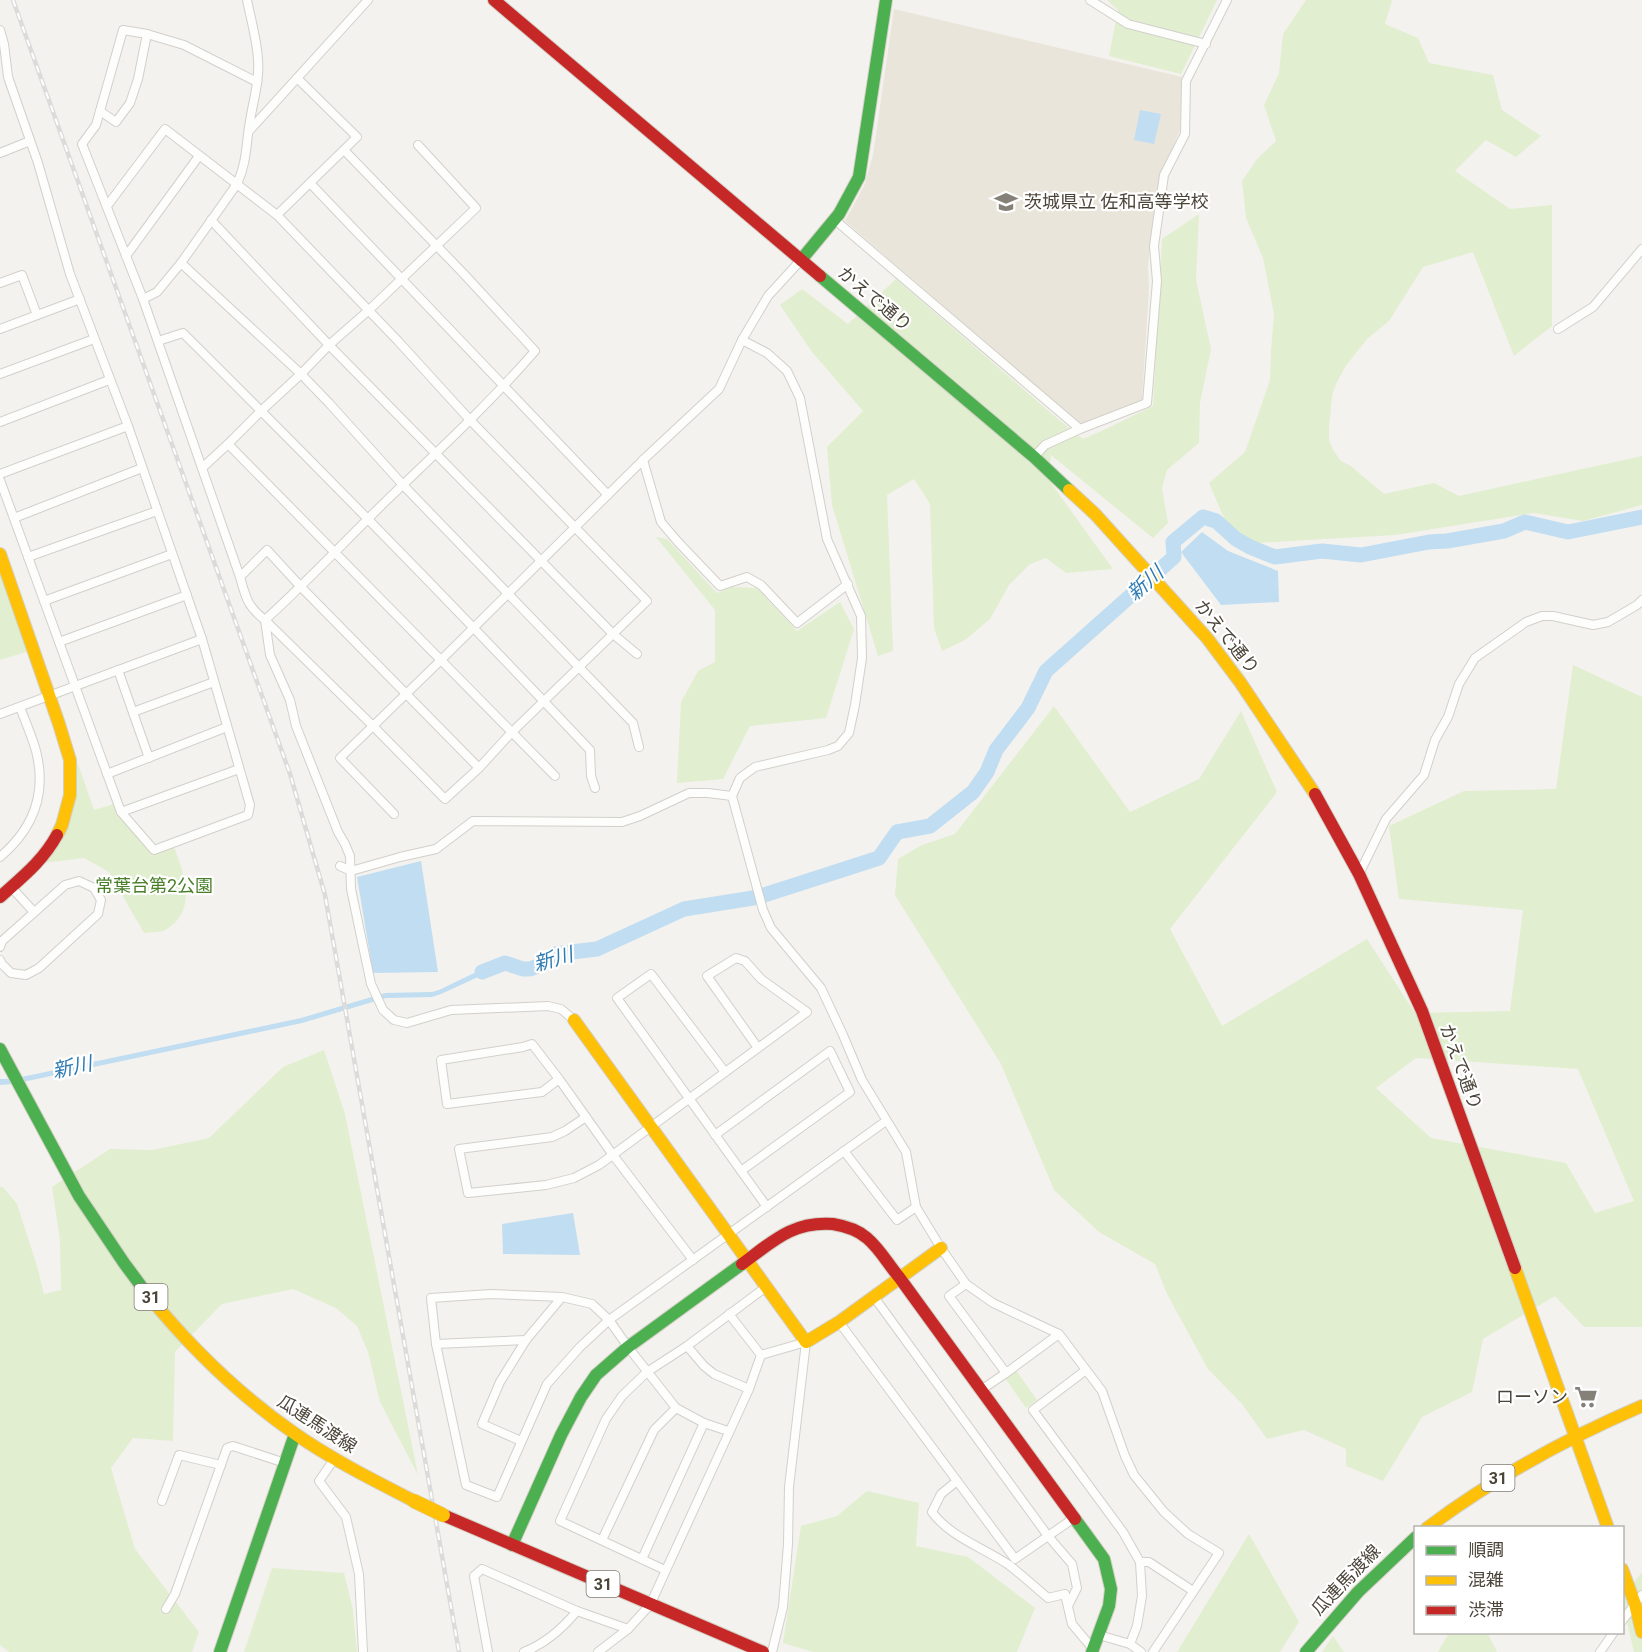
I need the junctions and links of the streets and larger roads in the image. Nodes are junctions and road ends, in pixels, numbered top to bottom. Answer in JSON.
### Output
{"nodes":[{"id":1,"x":247,"y":0,"type":"edge"},
{"id":2,"x":368,"y":0,"type":"edge"},
{"id":3,"x":494,"y":0,"type":"edge"},
{"id":4,"x":886,"y":0,"type":"edge"},
{"id":5,"x":1090,"y":0,"type":"edge"},
{"id":6,"x":1227,"y":0,"type":"edge"},
{"id":7,"x":0,"y":30,"type":"edge"},
{"id":8,"x":147,"y":34,"type":"junction"},
{"id":9,"x":1206,"y":44,"type":"junction"},
{"id":10,"x":297,"y":78,"type":"junction"},
{"id":11,"x":257,"y":82,"type":"junction"},
{"id":12,"x":100,"y":111,"type":"junction"},
{"id":13,"x":248,"y":132,"type":"junction"},
{"id":14,"x":30,"y":141,"type":"junction"},
{"id":15,"x":418,"y":145,"type":"dead end"},
{"id":16,"x":344,"y":150,"type":"junction"},
{"id":17,"x":0,"y":153,"type":"edge"},
{"id":18,"x":200,"y":156,"type":"junction"},
{"id":19,"x":310,"y":183,"type":"junction"},
{"id":20,"x":237,"y":184,"type":"junction"},
{"id":21,"x":107,"y":206,"type":"junction"},
{"id":22,"x":277,"y":215,"type":"junction"},
{"id":23,"x":211,"y":220,"type":"junction"},
{"id":24,"x":835,"y":220,"type":"junction"},
{"id":25,"x":437,"y":245,"type":"junction"},
{"id":26,"x":1642,"y":249,"type":"edge"},
{"id":27,"x":126,"y":256,"type":"junction"},
{"id":28,"x":801,"y":260,"type":"junction"},
{"id":29,"x":181,"y":263,"type":"junction"},
{"id":30,"x":402,"y":279,"type":"junction"},
{"id":31,"x":0,"y":283,"type":"edge"},
{"id":32,"x":80,"y":299,"type":"junction"},
{"id":33,"x":143,"y":299,"type":"junction"},
{"id":34,"x":369,"y":310,"type":"junction"},
{"id":35,"x":37,"y":315,"type":"junction"},
{"id":36,"x":0,"y":328,"type":"edge"},
{"id":37,"x":1558,"y":329,"type":"dead end"},
{"id":38,"x":94,"y":339,"type":"junction"},
{"id":39,"x":742,"y":340,"type":"junction"},
{"id":40,"x":158,"y":341,"type":"junction"},
{"id":41,"x":329,"y":345,"type":"junction"},
{"id":42,"x":0,"y":374,"type":"edge"},
{"id":43,"x":301,"y":374,"type":"junction"},
{"id":44,"x":109,"y":380,"type":"junction"},
{"id":45,"x":504,"y":387,"type":"junction"},
{"id":46,"x":261,"y":411,"type":"junction"},
{"id":47,"x":470,"y":420,"type":"junction"},
{"id":48,"x":0,"y":422,"type":"edge"},
{"id":49,"x":128,"y":426,"type":"junction"},
{"id":50,"x":1080,"y":429,"type":"junction"},
{"id":51,"x":228,"y":444,"type":"junction"},
{"id":52,"x":436,"y":453,"type":"junction"},
{"id":53,"x":1034,"y":457,"type":"junction"},
{"id":54,"x":643,"y":460,"type":"junction"},
{"id":55,"x":142,"y":468,"type":"junction"},
{"id":56,"x":202,"y":468,"type":"junction"},
{"id":57,"x":0,"y":474,"type":"edge"},
{"id":58,"x":0,"y":480,"type":"edge"},
{"id":59,"x":403,"y":485,"type":"junction"},
{"id":60,"x":608,"y":495,"type":"junction"},
{"id":61,"x":157,"y":511,"type":"junction"},
{"id":62,"x":14,"y":518,"type":"junction"},
{"id":63,"x":368,"y":519,"type":"junction"},
{"id":64,"x":574,"y":527,"type":"junction"},
{"id":65,"x":0,"y":554,"type":"edge"},
{"id":66,"x":172,"y":554,"type":"junction"},
{"id":67,"x":334,"y":554,"type":"junction"},
{"id":68,"x":28,"y":557,"type":"junction"},
{"id":69,"x":541,"y":561,"type":"junction"},
{"id":70,"x":240,"y":577,"type":"junction"},
{"id":71,"x":848,"y":585,"type":"junction"},
{"id":72,"x":301,"y":587,"type":"junction"},
{"id":73,"x":507,"y":594,"type":"junction"},
{"id":74,"x":187,"y":595,"type":"junction"},
{"id":75,"x":1642,"y":600,"type":"edge"},
{"id":76,"x":44,"y":601,"type":"junction"},
{"id":77,"x":265,"y":620,"type":"junction"},
{"id":78,"x":474,"y":627,"type":"junction"},
{"id":79,"x":614,"y":634,"type":"junction"},
{"id":80,"x":202,"y":639,"type":"junction"},
{"id":81,"x":59,"y":642,"type":"junction"},
{"id":82,"x":637,"y":654,"type":"dead end"},
{"id":83,"x":440,"y":661,"type":"junction"},
{"id":84,"x":578,"y":668,"type":"junction"},
{"id":85,"x":118,"y":670,"type":"junction"},
{"id":86,"x":214,"y":682,"type":"junction"},
{"id":87,"x":75,"y":687,"type":"junction"},
{"id":88,"x":406,"y":694,"type":"junction"},
{"id":89,"x":49,"y":696,"type":"junction"},
{"id":90,"x":545,"y":701,"type":"junction"},
{"id":91,"x":20,"y":707,"type":"junction"},
{"id":92,"x":133,"y":712,"type":"junction"},
{"id":93,"x":0,"y":714,"type":"edge"},
{"id":94,"x":373,"y":726,"type":"junction"},
{"id":95,"x":227,"y":727,"type":"junction"},
{"id":96,"x":511,"y":733,"type":"junction"},
{"id":97,"x":639,"y":747,"type":"dead end"},
{"id":98,"x":149,"y":758,"type":"junction"},
{"id":99,"x":479,"y":768,"type":"junction"},
{"id":100,"x":239,"y":769,"type":"junction"},
{"id":101,"x":106,"y":774,"type":"junction"},
{"id":102,"x":555,"y":776,"type":"dead end"},
{"id":103,"x":595,"y":788,"type":"dead end"},
{"id":104,"x":732,"y":796,"type":"junction"},
{"id":105,"x":121,"y":812,"type":"junction"},
{"id":106,"x":394,"y":814,"type":"dead end"},
{"id":107,"x":0,"y":857,"type":"edge"},
{"id":108,"x":340,"y":866,"type":"dead end"},
{"id":109,"x":351,"y":871,"type":"junction"},
{"id":110,"x":1359,"y":874,"type":"junction"},
{"id":111,"x":11,"y":887,"type":"junction"},
{"id":112,"x":0,"y":897,"type":"edge"},
{"id":113,"x":34,"y":912,"type":"junction"},
{"id":114,"x":0,"y":947,"type":"edge"},
{"id":115,"x":0,"y":960,"type":"edge"},
{"id":116,"x":574,"y":1020,"type":"joint"},
{"id":117,"x":758,"y":1048,"type":"junction"},
{"id":118,"x":0,"y":1049,"type":"edge"},
{"id":119,"x":725,"y":1072,"type":"junction"},
{"id":120,"x":559,"y":1079,"type":"junction"},
{"id":121,"x":689,"y":1099,"type":"junction"},
{"id":122,"x":586,"y":1117,"type":"junction"},
{"id":123,"x":886,"y":1120,"type":"junction"},
{"id":124,"x":651,"y":1127,"type":"junction"},
{"id":125,"x":716,"y":1135,"type":"junction"},
{"id":126,"x":844,"y":1151,"type":"junction"},
{"id":127,"x":612,"y":1155,"type":"junction"},
{"id":128,"x":741,"y":1172,"type":"junction"},
{"id":129,"x":767,"y":1206,"type":"junction"},
{"id":130,"x":916,"y":1207,"type":"junction"},
{"id":131,"x":729,"y":1236,"type":"junction"},
{"id":132,"x":941,"y":1248,"type":"junction"},
{"id":133,"x":693,"y":1260,"type":"junction"},
{"id":134,"x":746,"y":1260,"type":"junction"},
{"id":135,"x":899,"y":1278,"type":"junction"},
{"id":136,"x":966,"y":1284,"type":"junction"},
{"id":137,"x":766,"y":1287,"type":"junction"},
{"id":138,"x":562,"y":1297,"type":"junction"},
{"id":139,"x":874,"y":1297,"type":"junction"},
{"id":140,"x":729,"y":1314,"type":"junction"},
{"id":141,"x":609,"y":1320,"type":"junction"},
{"id":142,"x":839,"y":1322,"type":"junction"},
{"id":143,"x":1059,"y":1334,"type":"junction"},
{"id":144,"x":526,"y":1340,"type":"junction"},
{"id":145,"x":806,"y":1342,"type":"junction"},
{"id":146,"x":436,"y":1344,"type":"junction"},
{"id":147,"x":687,"y":1346,"type":"junction"},
{"id":148,"x":628,"y":1347,"type":"junction"},
{"id":149,"x":761,"y":1355,"type":"junction"},
{"id":150,"x":1086,"y":1370,"type":"junction"},
{"id":151,"x":647,"y":1372,"type":"junction"},
{"id":152,"x":1006,"y":1373,"type":"junction"},
{"id":153,"x":749,"y":1389,"type":"junction"},
{"id":154,"x":981,"y":1390,"type":"junction"},
{"id":155,"x":1642,"y":1406,"type":"edge"},
{"id":156,"x":676,"y":1408,"type":"junction"},
{"id":157,"x":704,"y":1423,"type":"junction"},
{"id":158,"x":728,"y":1431,"type":"junction"},
{"id":159,"x":295,"y":1434,"type":"junction"},
{"id":160,"x":1575,"y":1436,"type":"junction"},
{"id":161,"x":521,"y":1441,"type":"junction"},
{"id":162,"x":335,"y":1458,"type":"junction"},
{"id":163,"x":285,"y":1464,"type":"junction"},
{"id":164,"x":221,"y":1465,"type":"junction"},
{"id":165,"x":957,"y":1481,"type":"junction"},
{"id":166,"x":162,"y":1502,"type":"dead end"},
{"id":167,"x":1074,"y":1518,"type":"junction"},
{"id":168,"x":1428,"y":1526,"type":"edge"},
{"id":169,"x":1608,"y":1526,"type":"edge"},
{"id":170,"x":1048,"y":1536,"type":"junction"},
{"id":171,"x":602,"y":1539,"type":"junction"},
{"id":172,"x":1414,"y":1539,"type":"edge"},
{"id":173,"x":512,"y":1545,"type":"junction"},
{"id":174,"x":642,"y":1559,"type":"junction"},
{"id":175,"x":1140,"y":1562,"type":"junction"},
{"id":176,"x":665,"y":1570,"type":"junction"},
{"id":177,"x":1624,"y":1571,"type":"edge"},
{"id":178,"x":1193,"y":1591,"type":"junction"},
{"id":179,"x":1639,"y":1599,"type":"edge"},
{"id":180,"x":650,"y":1605,"type":"junction"},
{"id":181,"x":1068,"y":1605,"type":"junction"},
{"id":182,"x":166,"y":1609,"type":"dead end"},
{"id":183,"x":577,"y":1611,"type":"junction"},
{"id":184,"x":1624,"y":1620,"type":"edge"},
{"id":185,"x":628,"y":1629,"type":"junction"},
{"id":186,"x":1642,"y":1632,"type":"edge"},
{"id":187,"x":1613,"y":1634,"type":"edge"},
{"id":188,"x":1099,"y":1635,"type":"junction"},
{"id":189,"x":1130,"y":1644,"type":"junction"},
{"id":190,"x":1093,"y":1651,"type":"edge"},
{"id":191,"x":220,"y":1652,"type":"edge"},
{"id":192,"x":363,"y":1652,"type":"edge"},
{"id":193,"x":488,"y":1652,"type":"edge"},
{"id":194,"x":524,"y":1652,"type":"edge"},
{"id":195,"x":598,"y":1652,"type":"edge"},
{"id":196,"x":763,"y":1652,"type":"edge"},
{"id":197,"x":772,"y":1652,"type":"edge"},
{"id":198,"x":1141,"y":1652,"type":"edge"},
{"id":199,"x":1153,"y":1652,"type":"edge"},
{"id":200,"x":1306,"y":1652,"type":"edge"},
{"id":201,"x":1600,"y":1652,"type":"edge"}],
"edges":[{"from":1,"to":11,"type":"street"},
{"from":2,"to":10,"type":"street"},
{"from":3,"to":28,"type":"street","name":"かえで通り"},
{"from":4,"to":24,"type":"street"},
{"from":5,"to":9,"type":"street"},
{"from":6,"to":9,"type":"street"},
{"from":7,"to":14,"type":"street"},
{"from":8,"to":11,"type":"street"},
{"from":8,"to":12,"type":"street"},
{"from":8,"to":12,"type":"street"},
{"from":9,"to":50,"type":"street"},
{"from":10,"to":13,"type":"street"},
{"from":10,"to":16,"type":"street"},
{"from":11,"to":13,"type":"street"},
{"from":12,"to":21,"type":"street"},
{"from":13,"to":20,"type":"street"},
{"from":14,"to":17,"type":"street"},
{"from":14,"to":32,"type":"street"},
{"from":15,"to":25,"type":"street"},
{"from":16,"to":19,"type":"street"},
{"from":16,"to":25,"type":"street"},
{"from":18,"to":20,"type":"street"},
{"from":18,"to":21,"type":"street"},
{"from":18,"to":27,"type":"street"},
{"from":19,"to":22,"type":"street"},
{"from":19,"to":30,"type":"street"},
{"from":20,"to":22,"type":"street"},
{"from":20,"to":23,"type":"street"},
{"from":21,"to":27,"type":"street"},
{"from":22,"to":34,"type":"street"},
{"from":23,"to":29,"type":"street"},
{"from":23,"to":41,"type":"street"},
{"from":24,"to":28,"type":"street"},
{"from":24,"to":50,"type":"street"},
{"from":25,"to":30,"type":"street"},
{"from":25,"to":45,"type":"street"},
{"from":26,"to":37,"type":"street"},
{"from":27,"to":33,"type":"street"},
{"from":28,"to":39,"type":"street"},
{"from":28,"to":53,"type":"street","name":"かえで通り"},
{"from":29,"to":33,"type":"street"},
{"from":29,"to":43,"type":"street"},
{"from":30,"to":34,"type":"street"},
{"from":30,"to":45,"type":"street"},
{"from":31,"to":35,"type":"street"},
{"from":32,"to":35,"type":"street"},
{"from":32,"to":38,"type":"street"},
{"from":33,"to":40,"type":"street"},
{"from":34,"to":41,"type":"street"},
{"from":34,"to":47,"type":"street"},
{"from":35,"to":36,"type":"street"},
{"from":38,"to":42,"type":"street"},
{"from":38,"to":44,"type":"street"},
{"from":39,"to":54,"type":"street"},
{"from":39,"to":71,"type":"street"},
{"from":40,"to":46,"type":"street"},
{"from":40,"to":56,"type":"street"},
{"from":41,"to":43,"type":"street"},
{"from":41,"to":52,"type":"street"},
{"from":43,"to":46,"type":"street"},
{"from":43,"to":59,"type":"street"},
{"from":44,"to":48,"type":"street"},
{"from":44,"to":49,"type":"street"},
{"from":45,"to":47,"type":"street"},
{"from":45,"to":60,"type":"street"},
{"from":46,"to":51,"type":"street"},
{"from":46,"to":63,"type":"street"},
{"from":47,"to":52,"type":"street"},
{"from":47,"to":64,"type":"street"},
{"from":49,"to":55,"type":"street"},
{"from":49,"to":57,"type":"street"},
{"from":50,"to":53,"type":"street"},
{"from":51,"to":56,"type":"street"},
{"from":51,"to":67,"type":"street"},
{"from":52,"to":59,"type":"street"},
{"from":52,"to":69,"type":"street"},
{"from":53,"to":110,"type":"street","name":"かえで通り"},
{"from":54,"to":60,"type":"street"},
{"from":54,"to":71,"type":"street"},
{"from":55,"to":61,"type":"street"},
{"from":55,"to":62,"type":"street"},
{"from":56,"to":70,"type":"street"},
{"from":58,"to":62,"type":"street"},
{"from":59,"to":63,"type":"street"},
{"from":59,"to":73,"type":"street"},
{"from":60,"to":64,"type":"street"},
{"from":61,"to":66,"type":"street"},
{"from":61,"to":68,"type":"street"},
{"from":62,"to":68,"type":"street"},
{"from":63,"to":67,"type":"street"},
{"from":63,"to":78,"type":"street"},
{"from":64,"to":69,"type":"street"},
{"from":64,"to":79,"type":"street"},
{"from":65,"to":89,"type":"street"},
{"from":66,"to":74,"type":"street"},
{"from":66,"to":76,"type":"street"},
{"from":67,"to":72,"type":"street"},
{"from":67,"to":83,"type":"street"},
{"from":68,"to":76,"type":"street"},
{"from":69,"to":73,"type":"street"},
{"from":69,"to":79,"type":"street"},
{"from":70,"to":72,"type":"street"},
{"from":70,"to":77,"type":"street"},
{"from":71,"to":104,"type":"street"},
{"from":72,"to":77,"type":"street"},
{"from":72,"to":88,"type":"street"},
{"from":73,"to":78,"type":"street"},
{"from":73,"to":84,"type":"street"},
{"from":74,"to":80,"type":"street"},
{"from":74,"to":81,"type":"street"},
{"from":75,"to":110,"type":"street"},
{"from":76,"to":81,"type":"street"},
{"from":77,"to":94,"type":"street"},
{"from":77,"to":109,"type":"street"},
{"from":78,"to":83,"type":"street"},
{"from":78,"to":90,"type":"street"},
{"from":79,"to":82,"type":"street"},
{"from":79,"to":84,"type":"street"},
{"from":80,"to":85,"type":"street"},
{"from":80,"to":86,"type":"street"},
{"from":81,"to":87,"type":"street"},
{"from":83,"to":88,"type":"street"},
{"from":83,"to":96,"type":"street"},
{"from":84,"to":90,"type":"street"},
{"from":84,"to":97,"type":"street"},
{"from":85,"to":87,"type":"street"},
{"from":85,"to":92,"type":"street"},
{"from":86,"to":92,"type":"street"},
{"from":86,"to":95,"type":"street"},
{"from":87,"to":89,"type":"street"},
{"from":87,"to":101,"type":"street"},
{"from":88,"to":94,"type":"street"},
{"from":88,"to":99,"type":"street"},
{"from":89,"to":91,"type":"street"},
{"from":89,"to":111,"type":"street"},
{"from":90,"to":96,"type":"street"},
{"from":90,"to":103,"type":"street"},
{"from":91,"to":93,"type":"street"},
{"from":91,"to":107,"type":"street"},
{"from":92,"to":98,"type":"street"},
{"from":94,"to":99,"type":"street"},
{"from":94,"to":106,"type":"street"},
{"from":95,"to":98,"type":"street"},
{"from":95,"to":100,"type":"street"},
{"from":96,"to":99,"type":"street"},
{"from":96,"to":102,"type":"street"},
{"from":98,"to":101,"type":"street"},
{"from":100,"to":105,"type":"street"},
{"from":100,"to":105,"type":"street"},
{"from":101,"to":105,"type":"street"},
{"from":104,"to":109,"type":"street"},
{"from":104,"to":123,"type":"street"},
{"from":108,"to":109,"type":"street"},
{"from":109,"to":116,"type":"street"},
{"from":110,"to":160,"type":"street","name":"かえで通り"},
{"from":111,"to":112,"type":"street"},
{"from":111,"to":113,"type":"street"},
{"from":113,"to":114,"type":"street"},
{"from":113,"to":115,"type":"street"},
{"from":116,"to":124,"type":"street"},
{"from":117,"to":117,"type":"street"},
{"from":117,"to":119,"type":"street"},
{"from":118,"to":159,"type":"street","name":"瓜連馬渡線","number":"31"},
{"from":119,"to":121,"type":"street"},
{"from":119,"to":121,"type":"street"},
{"from":120,"to":120,"type":"street"},
{"from":120,"to":122,"type":"street"},
{"from":121,"to":124,"type":"street"},
{"from":121,"to":125,"type":"street"},
{"from":122,"to":127,"type":"street"},
{"from":122,"to":127,"type":"street"},
{"from":123,"to":126,"type":"street"},
{"from":123,"to":130,"type":"street"},
{"from":124,"to":127,"type":"street"},
{"from":124,"to":131,"type":"street"},
{"from":125,"to":128,"type":"street"},
{"from":125,"to":128,"type":"street"},
{"from":126,"to":129,"type":"street"},
{"from":126,"to":130,"type":"street"},
{"from":127,"to":133,"type":"street"},
{"from":128,"to":129,"type":"street"},
{"from":129,"to":131,"type":"street"},
{"from":130,"to":132,"type":"street"},
{"from":131,"to":133,"type":"street"},
{"from":131,"to":134,"type":"street"},
{"from":132,"to":135,"type":"street"},
{"from":132,"to":136,"type":"street"},
{"from":133,"to":141,"type":"street"},
{"from":134,"to":135,"type":"street"},
{"from":134,"to":137,"type":"street"},
{"from":134,"to":148,"type":"street"},
{"from":135,"to":139,"type":"street"},
{"from":135,"to":154,"type":"street"},
{"from":136,"to":143,"type":"street"},
{"from":136,"to":152,"type":"street"},
{"from":137,"to":140,"type":"street"},
{"from":137,"to":145,"type":"street"},
{"from":138,"to":141,"type":"street"},
{"from":138,"to":144,"type":"street"},
{"from":138,"to":146,"type":"street"},
{"from":139,"to":142,"type":"street"},
{"from":139,"to":170,"type":"street"},
{"from":140,"to":147,"type":"street"},
{"from":140,"to":149,"type":"street"},
{"from":141,"to":148,"type":"street"},
{"from":141,"to":161,"type":"street"},
{"from":142,"to":145,"type":"street"},
{"from":142,"to":165,"type":"street"},
{"from":143,"to":150,"type":"street"},
{"from":143,"to":152,"type":"street"},
{"from":144,"to":146,"type":"street"},
{"from":144,"to":161,"type":"street"},
{"from":145,"to":149,"type":"street"},
{"from":145,"to":197,"type":"street"},
{"from":146,"to":161,"type":"street"},
{"from":147,"to":151,"type":"street"},
{"from":147,"to":153,"type":"street"},
{"from":148,"to":151,"type":"street"},
{"from":148,"to":173,"type":"street"},
{"from":149,"to":153,"type":"street"},
{"from":150,"to":175,"type":"street"},
{"from":150,"to":178,"type":"street"},
{"from":151,"to":156,"type":"street"},
{"from":151,"to":171,"type":"street"},
{"from":152,"to":154,"type":"street"},
{"from":153,"to":158,"type":"street"},
{"from":154,"to":167,"type":"street"},
{"from":155,"to":160,"type":"street","number":"31"},
{"from":156,"to":157,"type":"street"},
{"from":156,"to":171,"type":"street"},
{"from":157,"to":158,"type":"street"},
{"from":157,"to":174,"type":"street"},
{"from":158,"to":176,"type":"street"},
{"from":159,"to":162,"type":"street","name":"瓜連馬渡線","number":"31"},
{"from":159,"to":163,"type":"street"},
{"from":160,"to":168,"type":"street","number":"31"},
{"from":160,"to":169,"type":"street","name":"かえで通り"},
{"from":162,"to":173,"type":"street","name":"瓜連馬渡線","number":"31","bridge":true},
{"from":162,"to":192,"type":"street"},
{"from":163,"to":164,"type":"street"},
{"from":163,"to":191,"type":"street"},
{"from":164,"to":166,"type":"street"},
{"from":164,"to":182,"type":"street"},
{"from":165,"to":170,"type":"street"},
{"from":165,"to":181,"type":"street"},
{"from":167,"to":170,"type":"street"},
{"from":167,"to":188,"type":"street"},
{"from":170,"to":181,"type":"street"},
{"from":171,"to":174,"type":"street"},
{"from":172,"to":200,"type":"street","name":"瓜連馬渡線"},
{"from":173,"to":180,"type":"street","name":"瓜連馬渡線","number":"31"},
{"from":174,"to":176,"type":"street"},
{"from":175,"to":178,"type":"street"},
{"from":175,"to":189,"type":"street"},
{"from":176,"to":180,"type":"street"},
{"from":177,"to":179,"type":"street"},
{"from":178,"to":199,"type":"street"},
{"from":179,"to":184,"type":"street"},
{"from":179,"to":186,"type":"street"},
{"from":180,"to":185,"type":"street"},
{"from":180,"to":196,"type":"street","name":"瓜連馬渡線","number":"31"},
{"from":181,"to":190,"type":"street"},
{"from":183,"to":185,"type":"street"},
{"from":183,"to":193,"type":"street"},
{"from":183,"to":194,"type":"street"},
{"from":185,"to":195,"type":"street"},
{"from":187,"to":201,"type":"street"},
{"from":188,"to":189,"type":"street"},
{"from":188,"to":190,"type":"street"},
{"from":189,"to":198,"type":"street"}]}
